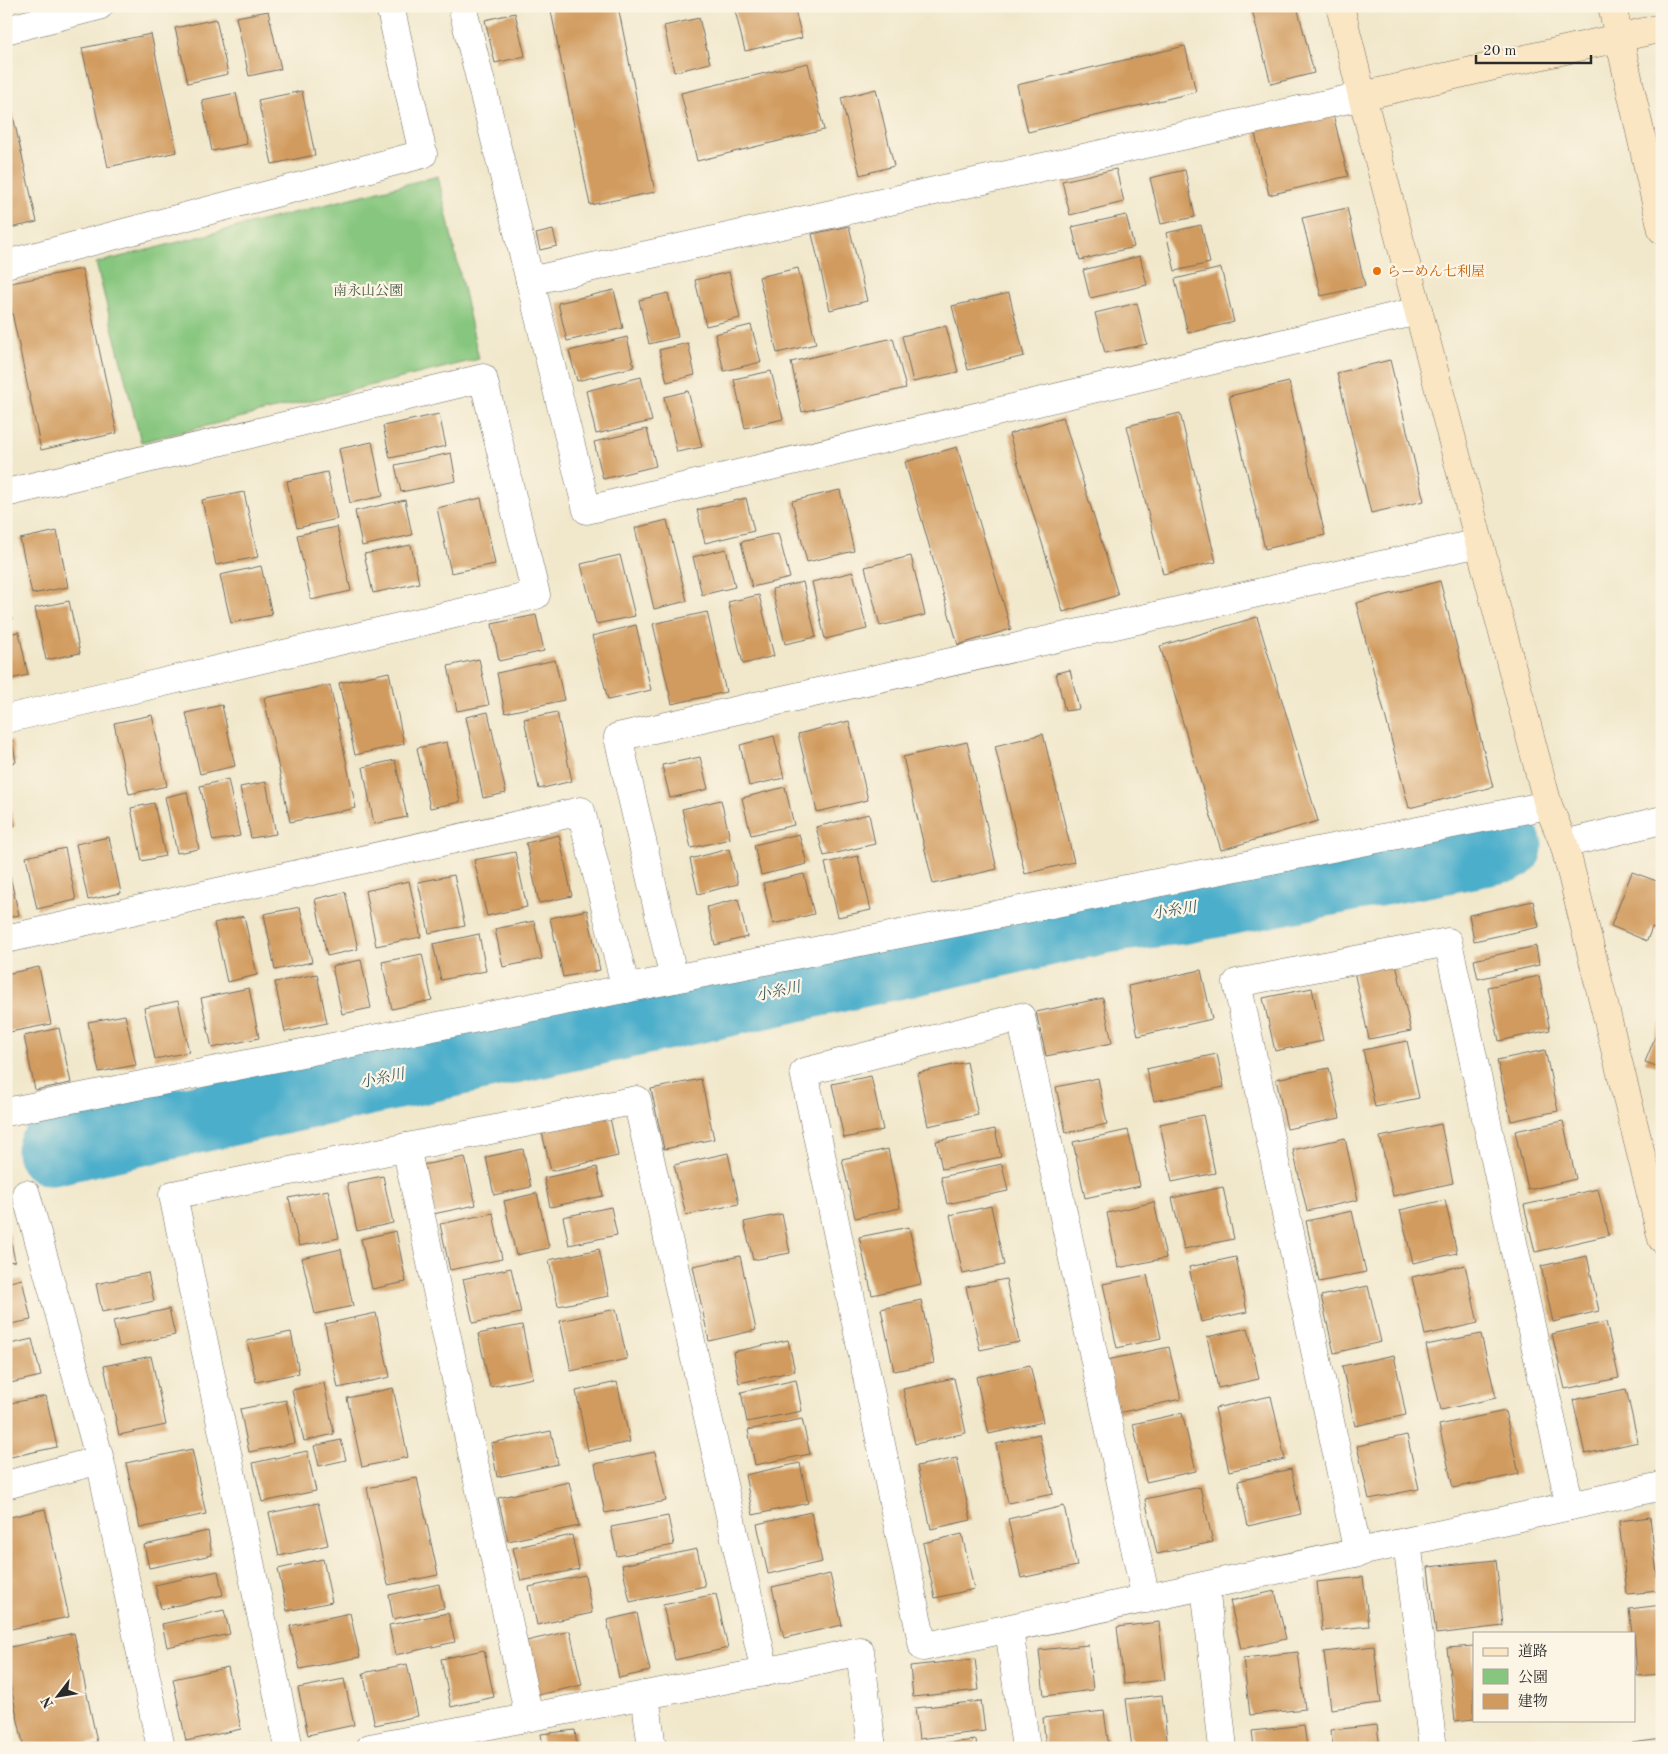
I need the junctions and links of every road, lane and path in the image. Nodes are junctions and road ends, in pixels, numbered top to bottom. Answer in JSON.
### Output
{"nodes":[{"id":1,"x":99,"y":6,"type":"edge"},
{"id":2,"x":390,"y":6,"type":"edge"},
{"id":3,"x":462,"y":6,"type":"edge"},
{"id":4,"x":1340,"y":6,"type":"edge"},
{"id":5,"x":1612,"y":6,"type":"edge"},
{"id":6,"x":1662,"y":28,"type":"edge"},
{"id":7,"x":6,"y":30,"type":"edge"},
{"id":8,"x":1619,"y":38,"type":"junction"},
{"id":9,"x":1362,"y":96,"type":"junction"},
{"id":10,"x":1662,"y":230,"type":"edge"},
{"id":11,"x":6,"y":264,"type":"edge"},
{"id":12,"x":530,"y":281,"type":"junction"},
{"id":13,"x":1418,"y":311,"type":"junction"},
{"id":14,"x":6,"y":493,"type":"edge"},
{"id":15,"x":1479,"y":543,"type":"junction"},
{"id":16,"x":6,"y":719,"type":"edge"},
{"id":17,"x":1548,"y":805,"type":"junction"},
{"id":18,"x":1662,"y":820,"type":"edge"},
{"id":19,"x":1564,"y":844,"type":"junction"},
{"id":20,"x":6,"y":939,"type":"edge"},
{"id":21,"x":674,"y":979,"type":"junction"},
{"id":22,"x":626,"y":989,"type":"junction"},
{"id":23,"x":6,"y":1112,"type":"edge"},
{"id":24,"x":406,"y":1147,"type":"junction"},
{"id":25,"x":26,"y":1194,"type":"dead end"},
{"id":26,"x":1662,"y":1239,"type":"edge"},
{"id":27,"x":100,"y":1460,"type":"junction"},
{"id":28,"x":6,"y":1485,"type":"edge"},
{"id":29,"x":1662,"y":1486,"type":"edge"},
{"id":30,"x":1570,"y":1506,"type":"junction"},
{"id":31,"x":1407,"y":1542,"type":"junction"},
{"id":32,"x":1358,"y":1553,"type":"junction"},
{"id":33,"x":1205,"y":1586,"type":"junction"},
{"id":34,"x":1146,"y":1599,"type":"junction"},
{"id":35,"x":1009,"y":1628,"type":"junction"},
{"id":36,"x":766,"y":1672,"type":"junction"},
{"id":37,"x":645,"y":1695,"type":"junction"},
{"id":38,"x":529,"y":1718,"type":"junction"},
{"id":39,"x":425,"y":1743,"type":"edge"},
{"id":40,"x":161,"y":1748,"type":"edge"},
{"id":41,"x":290,"y":1748,"type":"edge"},
{"id":42,"x":370,"y":1748,"type":"edge"},
{"id":43,"x":652,"y":1748,"type":"edge"},
{"id":44,"x":872,"y":1748,"type":"edge"},
{"id":45,"x":1026,"y":1748,"type":"edge"},
{"id":46,"x":1223,"y":1748,"type":"edge"},
{"id":47,"x":1433,"y":1748,"type":"edge"}],
"edges":[{"from":1,"to":7,"type":"street"},
{"from":2,"to":11,"type":"street"},
{"from":3,"to":12,"type":"street"},
{"from":4,"to":9,"type":"street"},
{"from":5,"to":8,"type":"street"},
{"from":6,"to":8,"type":"street"},
{"from":8,"to":9,"type":"street"},
{"from":8,"to":10,"type":"street"},
{"from":9,"to":12,"type":"street"},
{"from":9,"to":13,"type":"street"},
{"from":12,"to":13,"type":"street"},
{"from":13,"to":15,"type":"street"},
{"from":14,"to":16,"type":"street"},
{"from":15,"to":17,"type":"street"},
{"from":15,"to":21,"type":"street"},
{"from":17,"to":19,"type":"street"},
{"from":17,"to":21,"type":"street"},
{"from":18,"to":19,"type":"street"},
{"from":19,"to":26,"type":"street"},
{"from":20,"to":22,"type":"street"},
{"from":21,"to":22,"type":"street"},
{"from":22,"to":23,"type":"street"},
{"from":24,"to":36,"type":"street"},
{"from":24,"to":38,"type":"street"},
{"from":24,"to":41,"type":"street"},
{"from":25,"to":27,"type":"street"},
{"from":27,"to":28,"type":"street"},
{"from":27,"to":40,"type":"street"},
{"from":29,"to":30,"type":"street"},
{"from":30,"to":31,"type":"street"},
{"from":30,"to":32,"type":"street"},
{"from":31,"to":32,"type":"street"},
{"from":31,"to":47,"type":"street"},
{"from":32,"to":33,"type":"street"},
{"from":33,"to":34,"type":"street"},
{"from":33,"to":46,"type":"street"},
{"from":34,"to":35,"type":"street"},
{"from":34,"to":35,"type":"street"},
{"from":35,"to":45,"type":"street"},
{"from":36,"to":37,"type":"street"},
{"from":36,"to":44,"type":"street"},
{"from":37,"to":38,"type":"street"},
{"from":37,"to":43,"type":"street"},
{"from":38,"to":39,"type":"street"},
{"from":39,"to":42,"type":"street"}]}
